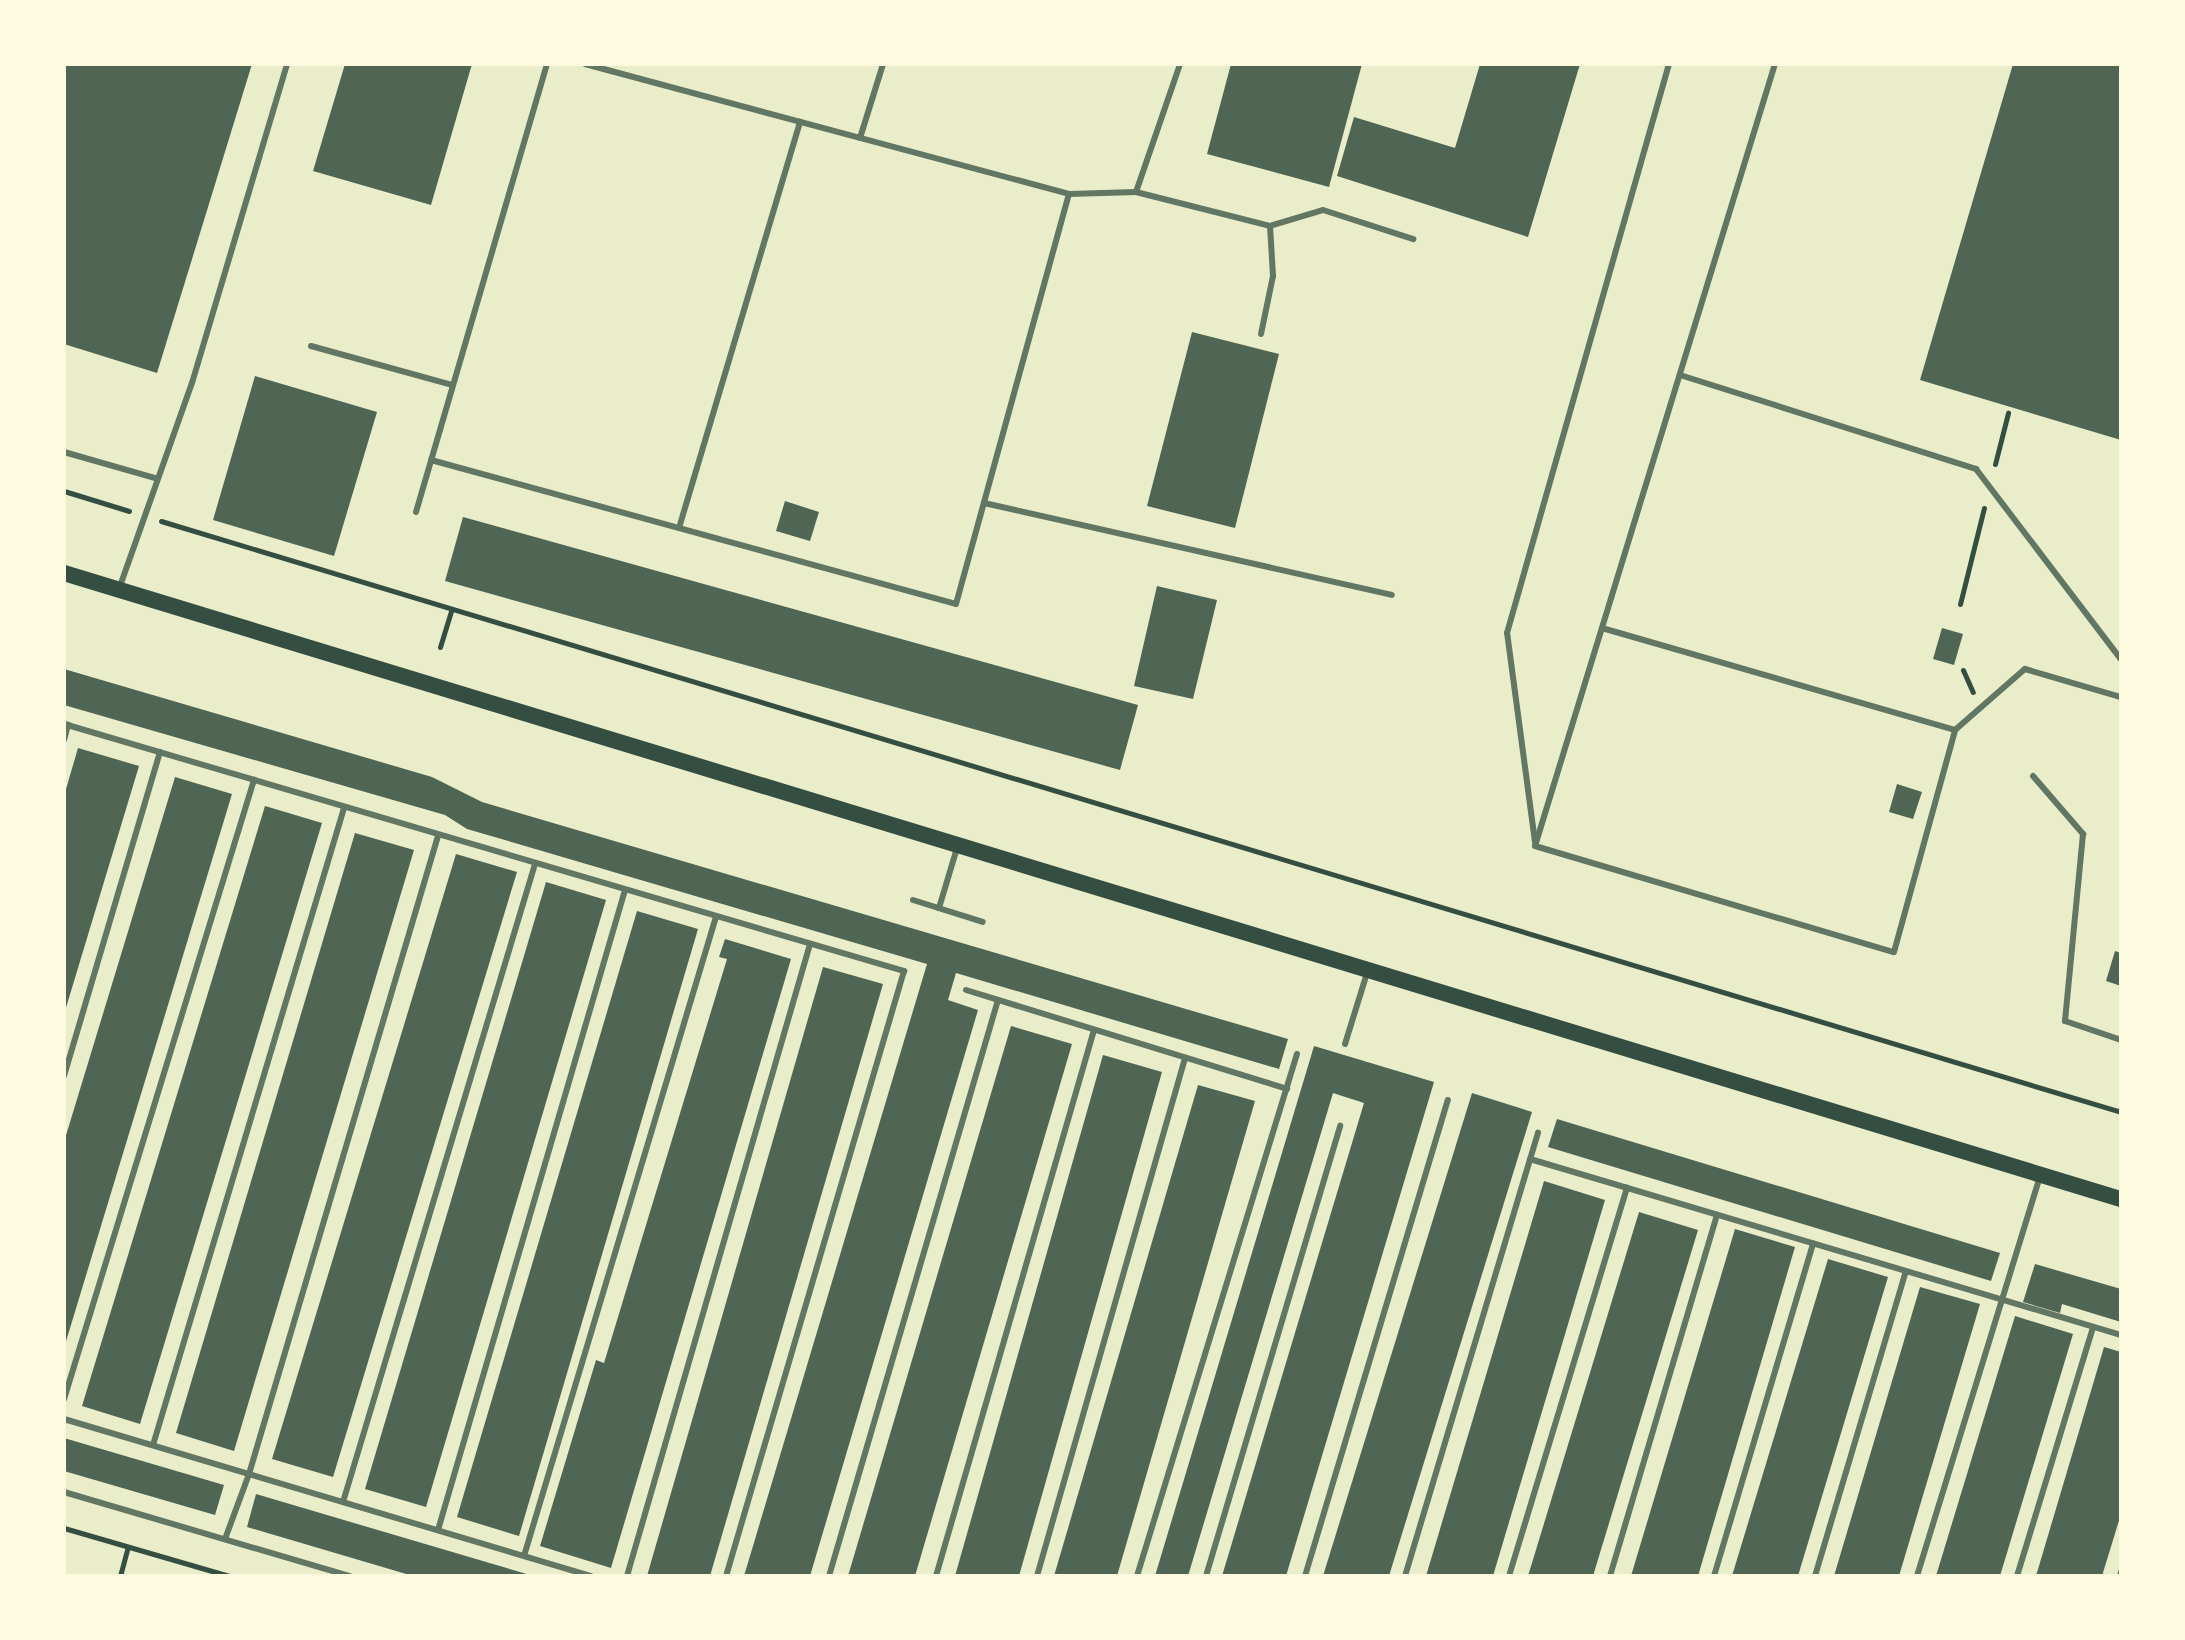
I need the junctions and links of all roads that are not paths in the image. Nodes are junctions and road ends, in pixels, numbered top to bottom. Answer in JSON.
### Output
{"nodes":[{"id":1,"x":287,"y":64,"type":"edge"},
{"id":2,"x":547,"y":64,"type":"edge"},
{"id":3,"x":585,"y":64,"type":"edge"},
{"id":4,"x":883,"y":64,"type":"edge"},
{"id":5,"x":1180,"y":64,"type":"edge"},
{"id":6,"x":1669,"y":64,"type":"edge"},
{"id":7,"x":1775,"y":64,"type":"edge"},
{"id":8,"x":800,"y":122,"type":"junction"},
{"id":9,"x":860,"y":138,"type":"junction"},
{"id":10,"x":1136,"y":192,"type":"junction"},
{"id":11,"x":1069,"y":194,"type":"junction"},
{"id":12,"x":1270,"y":226,"type":"junction"},
{"id":13,"x":1413,"y":239,"type":"dead end"},
{"id":14,"x":1261,"y":334,"type":"dead end"},
{"id":15,"x":311,"y":346,"type":"dead end"},
{"id":16,"x":1680,"y":375,"type":"junction"},
{"id":17,"x":453,"y":385,"type":"junction"},
{"id":18,"x":64,"y":452,"type":"edge"},
{"id":19,"x":431,"y":460,"type":"junction"},
{"id":20,"x":155,"y":478,"type":"junction"},
{"id":21,"x":984,"y":503,"type":"junction"},
{"id":22,"x":416,"y":512,"type":"dead end"},
{"id":23,"x":679,"y":528,"type":"junction"},
{"id":24,"x":64,"y":573,"type":"edge"},
{"id":25,"x":119,"y":589,"type":"junction"},
{"id":26,"x":1392,"y":595,"type":"dead end"},
{"id":27,"x":1602,"y":628,"type":"junction"},
{"id":28,"x":2121,"y":659,"type":"edge"},
{"id":29,"x":2121,"y":697,"type":"edge"},
{"id":30,"x":66,"y":724,"type":"edge"},
{"id":31,"x":1955,"y":730,"type":"junction"},
{"id":32,"x":64,"y":740,"type":"edge"},
{"id":33,"x":160,"y":752,"type":"junction"},
{"id":34,"x":2033,"y":776,"type":"dead end"},
{"id":35,"x":254,"y":780,"type":"junction"},
{"id":36,"x":344,"y":808,"type":"junction"},
{"id":37,"x":438,"y":836,"type":"junction"},
{"id":38,"x":958,"y":844,"type":"junction"},
{"id":39,"x":1535,"y":846,"type":"junction"},
{"id":40,"x":535,"y":864,"type":"junction"},
{"id":41,"x":625,"y":890,"type":"junction"},
{"id":42,"x":913,"y":900,"type":"dead end"},
{"id":43,"x":939,"y":908,"type":"junction"},
{"id":44,"x":716,"y":917,"type":"junction"},
{"id":45,"x":983,"y":922,"type":"dead end"},
{"id":46,"x":810,"y":944,"type":"junction"},
{"id":47,"x":1368,"y":970,"type":"junction"},
{"id":48,"x":966,"y":990,"type":"dead end"},
{"id":49,"x":998,"y":1000,"type":"junction"},
{"id":50,"x":1094,"y":1030,"type":"junction"},
{"id":51,"x":2121,"y":1040,"type":"edge"},
{"id":52,"x":1345,"y":1044,"type":"dead end"},
{"id":53,"x":1297,"y":1054,"type":"dead end"},
{"id":54,"x":1185,"y":1058,"type":"junction"},
{"id":55,"x":64,"y":1076,"type":"edge"},
{"id":56,"x":1287,"y":1089,"type":"junction"},
{"id":57,"x":1448,"y":1100,"type":"dead end"},
{"id":58,"x":1340,"y":1126,"type":"dead end"},
{"id":59,"x":1538,"y":1132,"type":"dead end"},
{"id":60,"x":1530,"y":1159,"type":"junction"},
{"id":61,"x":2040,"y":1175,"type":"junction"},
{"id":62,"x":1627,"y":1188,"type":"junction"},
{"id":63,"x":2121,"y":1199,"type":"edge"},
{"id":64,"x":1717,"y":1215,"type":"junction"},
{"id":65,"x":1813,"y":1243,"type":"junction"},
{"id":66,"x":1906,"y":1271,"type":"junction"},
{"id":67,"x":2002,"y":1298,"type":"junction"},
{"id":68,"x":2093,"y":1327,"type":"junction"},
{"id":69,"x":2121,"y":1335,"type":"edge"},
{"id":70,"x":64,"y":1399,"type":"edge"},
{"id":71,"x":64,"y":1419,"type":"edge"},
{"id":72,"x":153,"y":1445,"type":"junction"},
{"id":73,"x":249,"y":1474,"type":"junction"},
{"id":74,"x":64,"y":1492,"type":"edge"},
{"id":75,"x":343,"y":1502,"type":"junction"},
{"id":76,"x":438,"y":1530,"type":"junction"},
{"id":77,"x":225,"y":1539,"type":"junction"},
{"id":78,"x":524,"y":1556,"type":"junction"},
{"id":79,"x":350,"y":1576,"type":"edge"},
{"id":80,"x":591,"y":1576,"type":"edge"},
{"id":81,"x":627,"y":1576,"type":"edge"},
{"id":82,"x":726,"y":1576,"type":"edge"},
{"id":83,"x":829,"y":1576,"type":"edge"},
{"id":84,"x":936,"y":1576,"type":"edge"},
{"id":85,"x":1037,"y":1576,"type":"edge"},
{"id":86,"x":1137,"y":1576,"type":"edge"},
{"id":87,"x":1206,"y":1576,"type":"edge"},
{"id":88,"x":1305,"y":1576,"type":"edge"},
{"id":89,"x":1405,"y":1576,"type":"edge"},
{"id":90,"x":1509,"y":1576,"type":"edge"},
{"id":91,"x":1610,"y":1576,"type":"edge"},
{"id":92,"x":1714,"y":1576,"type":"edge"},
{"id":93,"x":1815,"y":1576,"type":"edge"},
{"id":94,"x":1917,"y":1576,"type":"edge"},
{"id":95,"x":2017,"y":1576,"type":"edge"}],
"edges":[{"from":1,"to":20,"type":"lane"},
{"from":2,"to":17,"type":"lane"},
{"from":3,"to":8,"type":"lane"},
{"from":4,"to":9,"type":"lane"},
{"from":5,"to":10,"type":"lane"},
{"from":6,"to":39,"type":"lane"},
{"from":7,"to":16,"type":"lane"},
{"from":8,"to":9,"type":"lane"},
{"from":8,"to":23,"type":"lane"},
{"from":9,"to":11,"type":"lane"},
{"from":10,"to":11,"type":"lane"},
{"from":10,"to":12,"type":"lane"},
{"from":11,"to":21,"type":"lane"},
{"from":12,"to":13,"type":"lane"},
{"from":12,"to":14,"type":"lane"},
{"from":15,"to":17,"type":"lane"},
{"from":16,"to":27,"type":"lane"},
{"from":16,"to":28,"type":"lane"},
{"from":17,"to":19,"type":"lane"},
{"from":18,"to":20,"type":"lane"},
{"from":19,"to":22,"type":"lane"},
{"from":19,"to":23,"type":"lane"},
{"from":20,"to":25,"type":"lane"},
{"from":21,"to":23,"type":"lane"},
{"from":21,"to":26,"type":"lane"},
{"from":24,"to":25,"type":"main road"},
{"from":25,"to":38,"type":"main road"},
{"from":27,"to":31,"type":"lane"},
{"from":27,"to":39,"type":"lane"},
{"from":29,"to":31,"type":"lane"},
{"from":30,"to":32,"type":"lane"},
{"from":30,"to":33,"type":"lane"},
{"from":31,"to":39,"type":"lane"},
{"from":33,"to":35,"type":"lane"},
{"from":33,"to":55,"type":"lane"},
{"from":34,"to":51,"type":"lane"},
{"from":35,"to":36,"type":"lane"},
{"from":35,"to":70,"type":"lane"},
{"from":36,"to":37,"type":"lane"},
{"from":36,"to":72,"type":"lane"},
{"from":37,"to":40,"type":"lane"},
{"from":37,"to":73,"type":"lane"},
{"from":38,"to":43,"type":"lane"},
{"from":38,"to":47,"type":"main road"},
{"from":40,"to":41,"type":"lane"},
{"from":40,"to":75,"type":"lane"},
{"from":41,"to":44,"type":"lane"},
{"from":41,"to":76,"type":"lane"},
{"from":42,"to":43,"type":"lane"},
{"from":43,"to":45,"type":"lane"},
{"from":44,"to":46,"type":"lane"},
{"from":44,"to":78,"type":"lane"},
{"from":46,"to":81,"type":"lane"},
{"from":46,"to":82,"type":"lane"},
{"from":47,"to":52,"type":"lane"},
{"from":47,"to":61,"type":"main road"},
{"from":48,"to":49,"type":"lane"},
{"from":49,"to":50,"type":"lane"},
{"from":49,"to":83,"type":"lane"},
{"from":50,"to":54,"type":"lane"},
{"from":50,"to":84,"type":"lane"},
{"from":53,"to":56,"type":"lane"},
{"from":54,"to":56,"type":"lane"},
{"from":54,"to":85,"type":"lane"},
{"from":56,"to":86,"type":"lane"},
{"from":57,"to":88,"type":"lane"},
{"from":58,"to":87,"type":"lane"},
{"from":59,"to":60,"type":"lane"},
{"from":60,"to":62,"type":"lane"},
{"from":60,"to":89,"type":"lane"},
{"from":61,"to":63,"type":"main road"},
{"from":61,"to":67,"type":"lane"},
{"from":62,"to":64,"type":"lane"},
{"from":62,"to":90,"type":"lane"},
{"from":64,"to":65,"type":"lane"},
{"from":64,"to":91,"type":"lane"},
{"from":65,"to":66,"type":"lane"},
{"from":65,"to":92,"type":"lane"},
{"from":66,"to":67,"type":"lane"},
{"from":66,"to":93,"type":"lane"},
{"from":67,"to":68,"type":"lane"},
{"from":67,"to":94,"type":"lane"},
{"from":68,"to":69,"type":"lane"},
{"from":68,"to":95,"type":"lane"},
{"from":71,"to":72,"type":"lane"},
{"from":72,"to":73,"type":"lane"},
{"from":73,"to":75,"type":"lane"},
{"from":73,"to":77,"type":"lane"},
{"from":74,"to":77,"type":"lane"},
{"from":75,"to":76,"type":"lane"},
{"from":76,"to":78,"type":"lane"},
{"from":77,"to":79,"type":"lane"},
{"from":78,"to":80,"type":"lane"}]}
